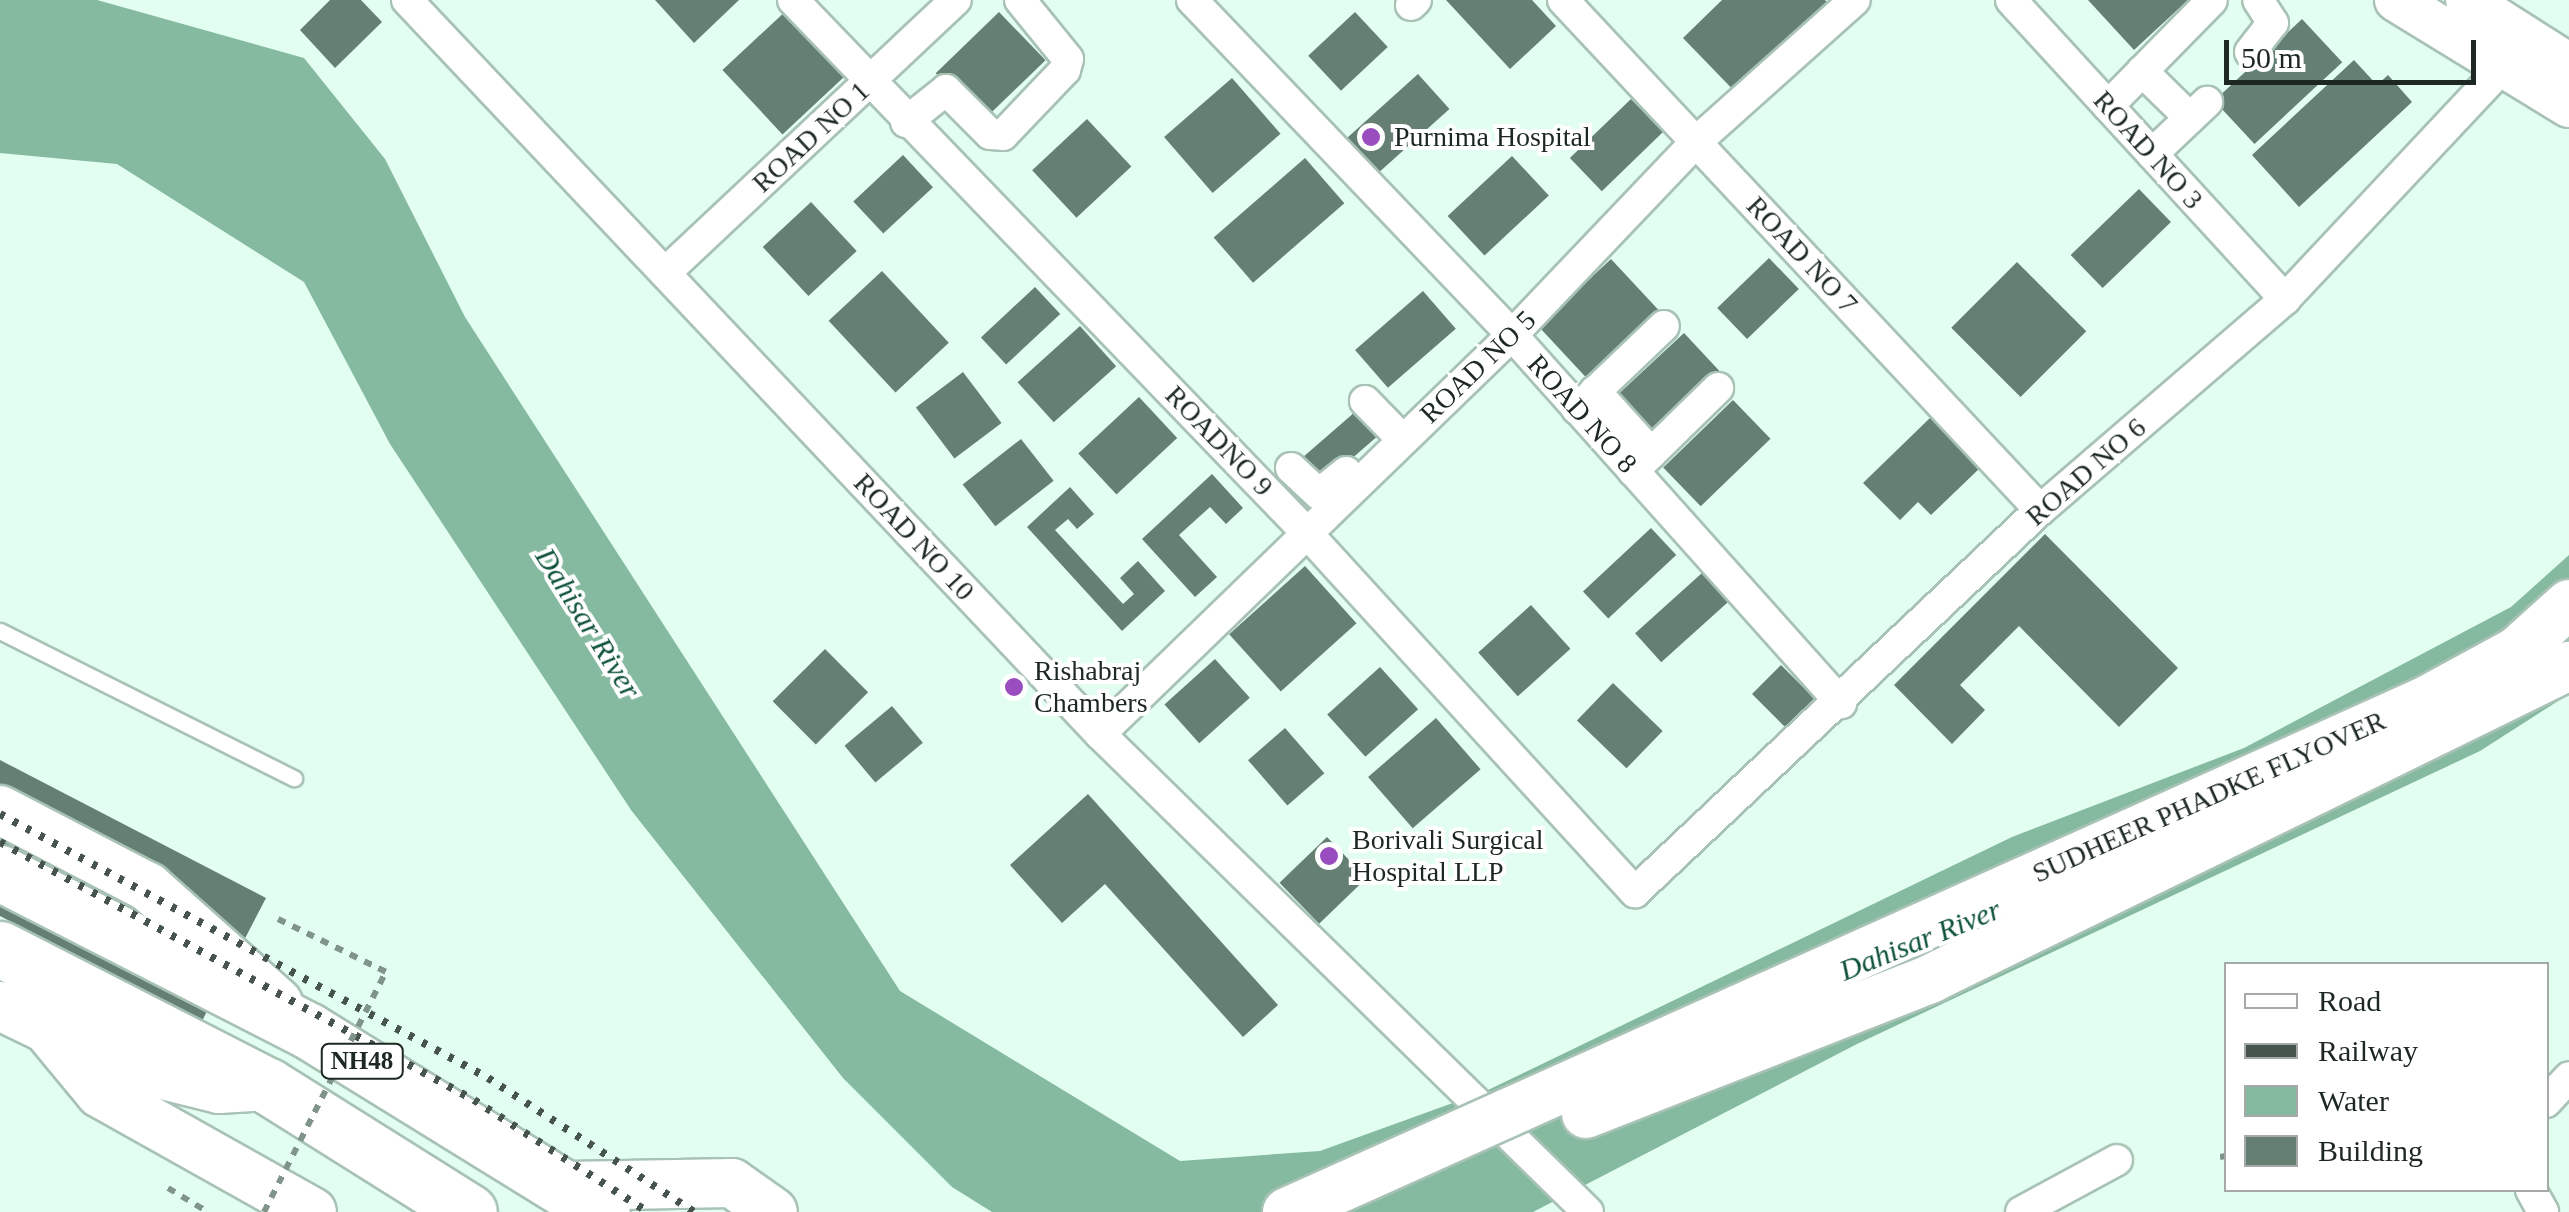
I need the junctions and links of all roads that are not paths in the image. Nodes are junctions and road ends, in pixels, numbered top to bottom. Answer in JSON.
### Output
{"nodes":[{"id":1,"x":407,"y":0,"type":"edge"},
{"id":2,"x":793,"y":0,"type":"edge"},
{"id":3,"x":956,"y":0,"type":"edge"},
{"id":4,"x":1020,"y":0,"type":"edge"},
{"id":5,"x":1192,"y":0,"type":"edge"},
{"id":6,"x":1563,"y":0,"type":"edge"},
{"id":7,"x":1855,"y":0,"type":"edge"},
{"id":8,"x":2011,"y":0,"type":"edge"},
{"id":9,"x":2212,"y":0,"type":"edge"},
{"id":10,"x":2258,"y":0,"type":"edge"},
{"id":11,"x":2396,"y":0,"type":"edge"},
{"id":12,"x":2468,"y":0,"type":"edge"},
{"id":13,"x":2250,"y":52,"type":"dead end"},
{"id":14,"x":2513,"y":56,"type":"junction"},
{"id":15,"x":2569,"y":65,"type":"edge"},
{"id":16,"x":2142,"y":71,"type":"junction"},
{"id":17,"x":869,"y":82,"type":"junction"},
{"id":18,"x":2108,"y":106,"type":"junction"},
{"id":19,"x":2569,"y":106,"type":"edge"},
{"id":20,"x":906,"y":122,"type":"junction"},
{"id":21,"x":1696,"y":142,"type":"junction"},
{"id":22,"x":2152,"y":154,"type":"junction"},
{"id":23,"x":665,"y":273,"type":"junction"},
{"id":24,"x":2284,"y":299,"type":"junction"},
{"id":25,"x":1664,"y":326,"type":"dead end"},
{"id":26,"x":1512,"y":336,"type":"junction"},
{"id":27,"x":1718,"y":388,"type":"dead end"},
{"id":28,"x":1586,"y":400,"type":"junction"},
{"id":29,"x":1365,"y":401,"type":"dead end"},
{"id":30,"x":1387,"y":444,"type":"junction"},
{"id":31,"x":1642,"y":462,"type":"junction"},
{"id":32,"x":1352,"y":477,"type":"junction"},
{"id":33,"x":1276,"y":500,"type":"junction"},
{"id":34,"x":2040,"y":510,"type":"junction"},
{"id":35,"x":1306,"y":532,"type":"junction"},
{"id":36,"x":2569,"y":604,"type":"edge"},
{"id":37,"x":0,"y":631,"type":"edge"},
{"id":38,"x":2569,"y":666,"type":"edge"},
{"id":39,"x":1841,"y":703,"type":"junction"},
{"id":40,"x":1100,"y":734,"type":"junction"},
{"id":41,"x":294,"y":778,"type":"dead end"},
{"id":42,"x":0,"y":810,"type":"edge"},
{"id":43,"x":0,"y":873,"type":"edge"},
{"id":44,"x":1634,"y":892,"type":"joint"},
{"id":45,"x":0,"y":949,"type":"edge"},
{"id":46,"x":0,"y":1006,"type":"edge"},
{"id":47,"x":47,"y":1029,"type":"junction"},
{"id":48,"x":310,"y":1031,"type":"junction"},
{"id":49,"x":2569,"y":1077,"type":"edge"},
{"id":50,"x":268,"y":1086,"type":"junction"},
{"id":51,"x":2549,"y":1099,"type":"edge"},
{"id":52,"x":2117,"y":1160,"type":"dead end"},
{"id":53,"x":584,"y":1199,"type":"edge"},
{"id":54,"x":1579,"y":1206,"type":"edge"},
{"id":55,"x":312,"y":1212,"type":"edge"},
{"id":56,"x":468,"y":1212,"type":"edge"},
{"id":57,"x":774,"y":1212,"type":"edge"},
{"id":58,"x":1287,"y":1212,"type":"edge"},
{"id":59,"x":1362,"y":1212,"type":"edge"},
{"id":60,"x":2021,"y":1212,"type":"edge"}],
"edges":[{"from":1,"to":23,"type":"street","name":"ROAD NO 10"},
{"from":2,"to":17,"type":"street","name":"ROADNO 9"},
{"from":3,"to":17,"type":"street","name":"ROAD NO 1"},
{"from":4,"to":20,"type":"street"},
{"from":5,"to":26,"type":"street","name":"ROAD NO 8"},
{"from":6,"to":21,"type":"street","name":"ROAD NO 7"},
{"from":7,"to":21,"type":"street","name":"ROAD NO 5"},
{"from":8,"to":18,"type":"street","name":"ROAD NO 3"},
{"from":9,"to":16,"type":"street"},
{"from":10,"to":13,"type":"street"},
{"from":11,"to":14,"type":"main road"},
{"from":12,"to":14,"type":"main road"},
{"from":14,"to":15,"type":"main road"},
{"from":14,"to":19,"type":"main road"},
{"from":14,"to":24,"type":"street","name":"ROAD NO 6"},
{"from":16,"to":18,"type":"street"},
{"from":16,"to":22,"type":"street"},
{"from":17,"to":20,"type":"street","name":"ROADNO 9"},
{"from":17,"to":23,"type":"street","name":"ROAD NO 1"},
{"from":18,"to":22,"type":"street","name":"ROAD NO 3"},
{"from":20,"to":33,"type":"street","name":"ROADNO 9"},
{"from":21,"to":26,"type":"street","name":"ROAD NO 5"},
{"from":21,"to":34,"type":"street","name":"ROAD NO 7"},
{"from":22,"to":24,"type":"street","name":"ROAD NO 3"},
{"from":23,"to":40,"type":"street","name":"ROAD NO 10"},
{"from":24,"to":34,"type":"street","name":"ROAD NO 6"},
{"from":25,"to":28,"type":"street"},
{"from":26,"to":28,"type":"street","name":"ROAD NO 8"},
{"from":26,"to":30,"type":"street","name":"ROAD NO 5"},
{"from":27,"to":31,"type":"street"},
{"from":28,"to":31,"type":"street","name":"ROAD NO 8"},
{"from":29,"to":30,"type":"street"},
{"from":30,"to":32,"type":"street","name":"ROAD NO 5"},
{"from":31,"to":39,"type":"street","name":"ROAD NO 8"},
{"from":32,"to":33,"type":"street"},
{"from":32,"to":35,"type":"street","name":"ROAD NO 5"},
{"from":33,"to":35,"type":"street","name":"ROADNO 9"},
{"from":34,"to":39,"type":"street","name":"ROAD NO 6"},
{"from":35,"to":40,"type":"street","name":"ROAD NO 5"},
{"from":35,"to":44,"type":"street","name":"ROADNO 9"},
{"from":36,"to":58,"type":"main road","name":"SUDHEER PHADKE FLYOVER","bridge":true},
{"from":37,"to":41,"type":"lane"},
{"from":38,"to":59,"type":"main road","name":"SUDHEER PHADKE FLYOVER","bridge":true},
{"from":39,"to":44,"type":"street","name":"ROAD NO 6"},
{"from":40,"to":54,"type":"street","name":"ROAD NO 10"},
{"from":42,"to":48,"type":"main road"},
{"from":43,"to":48,"type":"highway","number":"NH48"},
{"from":45,"to":50,"type":"highway","number":"NH48"},
{"from":46,"to":47,"type":"main road"},
{"from":47,"to":50,"type":"main road"},
{"from":47,"to":55,"type":"main road"},
{"from":48,"to":53,"type":"highway","number":"NH48"},
{"from":49,"to":51,"type":"street"},
{"from":50,"to":56,"type":"highway","number":"NH48"},
{"from":52,"to":60,"type":"street"},
{"from":53,"to":57,"type":"main road"}]}
